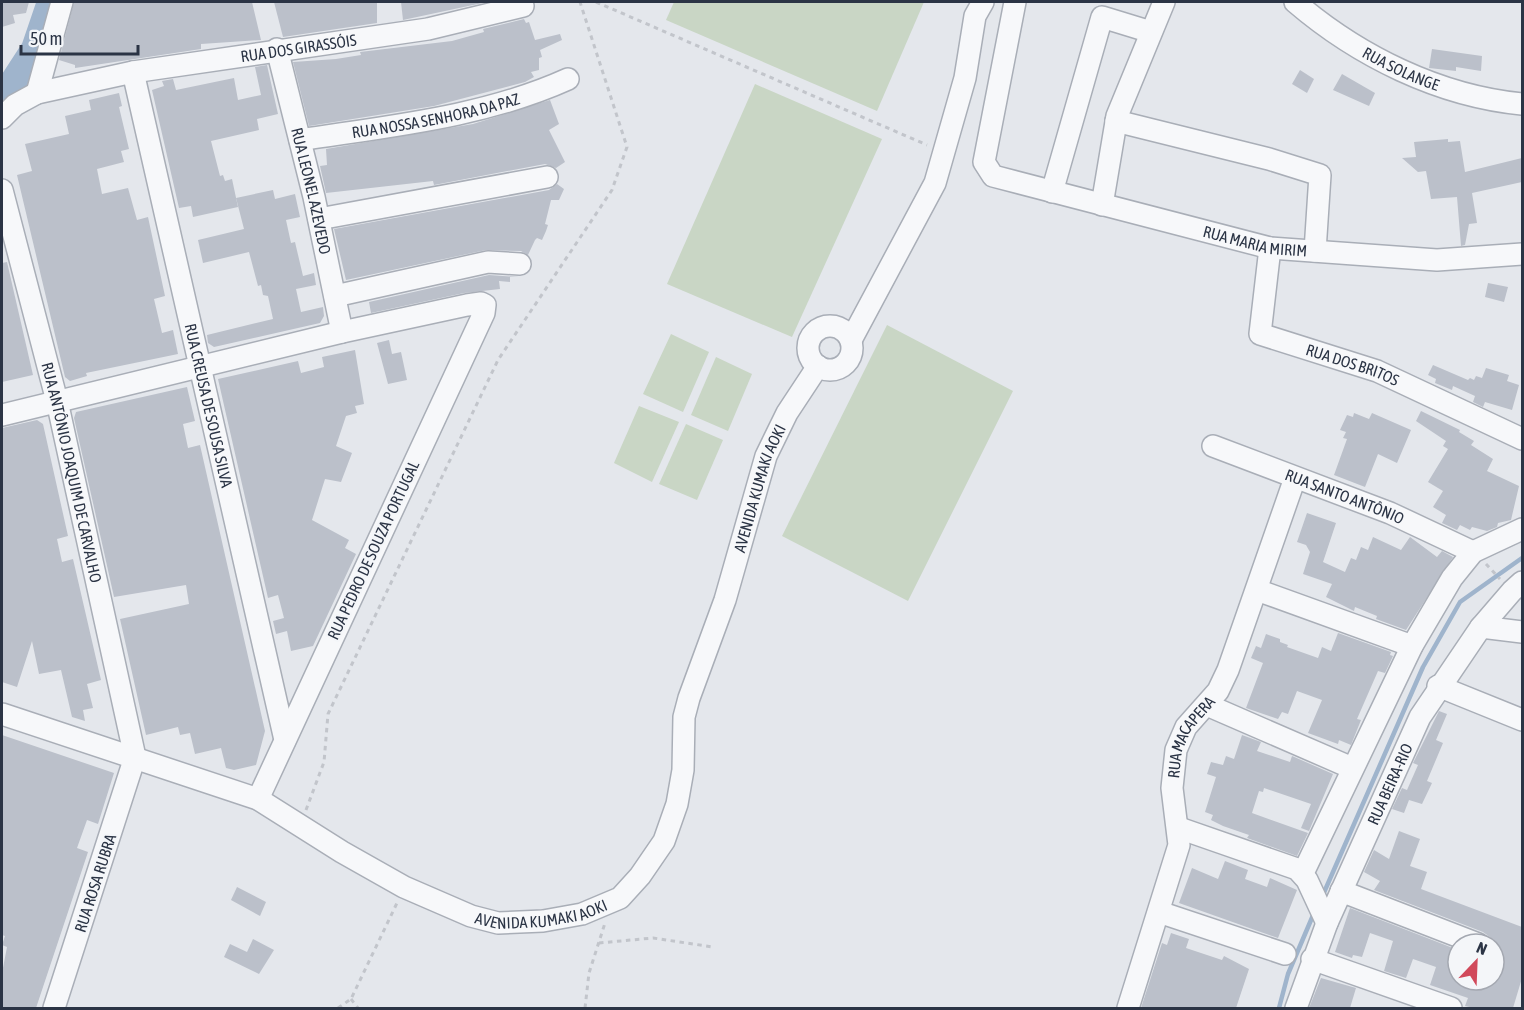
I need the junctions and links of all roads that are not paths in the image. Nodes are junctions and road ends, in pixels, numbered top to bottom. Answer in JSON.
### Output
{"nodes":[{"id":1,"x":62,"y":2,"type":"edge"},
{"id":2,"x":983,"y":2,"type":"edge"},
{"id":3,"x":1015,"y":2,"type":"edge"},
{"id":4,"x":1164,"y":2,"type":"edge"},
{"id":5,"x":1295,"y":2,"type":"edge"},
{"id":6,"x":523,"y":6,"type":"dead end"},
{"id":7,"x":1151,"y":32,"type":"junction"},
{"id":8,"x":277,"y":49,"type":"junction"},
{"id":9,"x":133,"y":72,"type":"junction"},
{"id":10,"x":568,"y":79,"type":"dead end"},
{"id":11,"x":37,"y":93,"type":"junction"},
{"id":12,"x":1522,"y":104,"type":"edge"},
{"id":13,"x":2,"y":118,"type":"edge"},
{"id":14,"x":1116,"y":121,"type":"junction"},
{"id":15,"x":300,"y":140,"type":"junction"},
{"id":16,"x":547,"y":177,"type":"dead end"},
{"id":17,"x":2,"y":190,"type":"edge"},
{"id":18,"x":1052,"y":192,"type":"junction"},
{"id":19,"x":1102,"y":205,"type":"junction"},
{"id":20,"x":319,"y":219,"type":"junction"},
{"id":21,"x":1270,"y":248,"type":"junction"},
{"id":22,"x":1315,"y":251,"type":"junction"},
{"id":23,"x":1522,"y":254,"type":"edge"},
{"id":24,"x":520,"y":264,"type":"dead end"},
{"id":25,"x":335,"y":296,"type":"junction"},
{"id":26,"x":342,"y":332,"type":"junction"},
{"id":27,"x":851,"y":340,"type":"junction"},
{"id":28,"x":818,"y":366,"type":"junction"},
{"id":29,"x":200,"y":367,"type":"junction"},
{"id":30,"x":57,"y":401,"type":"junction"},
{"id":31,"x":2,"y":415,"type":"edge"},
{"id":32,"x":1522,"y":439,"type":"edge"},
{"id":33,"x":1213,"y":446,"type":"dead end"},
{"id":34,"x":1295,"y":478,"type":"junction"},
{"id":35,"x":1522,"y":529,"type":"edge"},
{"id":36,"x":1479,"y":558,"type":"junction"},
{"id":37,"x":1522,"y":582,"type":"edge"},
{"id":38,"x":1257,"y":590,"type":"junction"},
{"id":39,"x":1481,"y":627,"type":"junction"},
{"id":40,"x":1522,"y":632,"type":"edge"},
{"id":41,"x":1412,"y":646,"type":"junction"},
{"id":42,"x":1438,"y":686,"type":"junction"},
{"id":43,"x":1207,"y":705,"type":"junction"},
{"id":44,"x":2,"y":714,"type":"edge"},
{"id":45,"x":1522,"y":720,"type":"edge"},
{"id":46,"x":285,"y":740,"type":"junction"},
{"id":47,"x":135,"y":757,"type":"junction"},
{"id":48,"x":1352,"y":768,"type":"junction"},
{"id":49,"x":258,"y":799,"type":"junction"},
{"id":50,"x":1179,"y":828,"type":"junction"},
{"id":51,"x":1307,"y":882,"type":"junction"},
{"id":52,"x":1341,"y":891,"type":"junction"},
{"id":53,"x":1159,"y":912,"type":"junction"},
{"id":54,"x":1324,"y":918,"type":"junction"},
{"id":55,"x":1447,"y":932,"type":"edge"},
{"id":56,"x":1285,"y":954,"type":"dead end"},
{"id":57,"x":1312,"y":959,"type":"junction"},
{"id":58,"x":54,"y":1008,"type":"edge"},
{"id":59,"x":1128,"y":1008,"type":"edge"},
{"id":60,"x":1296,"y":1008,"type":"edge"},
{"id":61,"x":1451,"y":1008,"type":"edge"}],
"edges":[{"from":1,"to":11,"type":"street"},
{"from":2,"to":27,"type":"street"},
{"from":3,"to":18,"type":"street","name":"RUA MARIA MIRIM"},
{"from":4,"to":7,"type":"street"},
{"from":5,"to":12,"type":"street","name":"RUA SOLANGE"},
{"from":6,"to":8,"type":"street","name":"RUA DOS GIRASSÓIS"},
{"from":7,"to":14,"type":"street"},
{"from":7,"to":18,"type":"street"},
{"from":8,"to":9,"type":"street","name":"RUA DOS GIRASSÓIS"},
{"from":8,"to":15,"type":"street","name":"RUA LEONEL AZEVEDO"},
{"from":9,"to":11,"type":"street","name":"RUA DOS GIRASSÓIS"},
{"from":9,"to":29,"type":"street","name":"RUA CREUSA DE SOUSA SILVA"},
{"from":10,"to":15,"type":"street","name":"RUA NOSSA SENHORA DA PAZ"},
{"from":11,"to":13,"type":"street","name":"RUA DOS GIRASSÓIS"},
{"from":14,"to":19,"type":"street"},
{"from":14,"to":22,"type":"street"},
{"from":15,"to":20,"type":"street","name":"RUA LEONEL AZEVEDO"},
{"from":16,"to":20,"type":"street"},
{"from":17,"to":30,"type":"street","name":"RUA ANTÔNIO JOAQUIM DE CARVALHO"},
{"from":18,"to":19,"type":"street","name":"RUA MARIA MIRIM"},
{"from":19,"to":21,"type":"street","name":"RUA MARIA MIRIM"},
{"from":20,"to":25,"type":"street","name":"RUA LEONEL AZEVEDO"},
{"from":21,"to":22,"type":"street","name":"RUA MARIA MIRIM"},
{"from":21,"to":32,"type":"street","name":"RUA DOS BRITOS"},
{"from":22,"to":23,"type":"street","name":"RUA MARIA MIRIM"},
{"from":24,"to":25,"type":"street"},
{"from":25,"to":26,"type":"street","name":"RUA LEONEL AZEVEDO"},
{"from":26,"to":29,"type":"street"},
{"from":26,"to":46,"type":"street","name":"RUA PEDRO DE SOUZA PORTUGAL"},
{"from":27,"to":28,"type":"street"},
{"from":27,"to":28,"type":"street"},
{"from":28,"to":49,"type":"street","name":"AVENIDA KUMAKI AOKI"},
{"from":29,"to":30,"type":"street"},
{"from":29,"to":46,"type":"street","name":"RUA CREUSA DE SOUSA SILVA"},
{"from":30,"to":31,"type":"street"},
{"from":30,"to":47,"type":"street","name":"RUA ANTÔNIO JOAQUIM DE CARVALHO"},
{"from":33,"to":34,"type":"street","name":"RUA SANTO ANTÔNIO"},
{"from":34,"to":36,"type":"street","name":"RUA SANTO ANTÔNIO"},
{"from":34,"to":38,"type":"street","name":"RUA MACAPERA"},
{"from":35,"to":36,"type":"street"},
{"from":36,"to":41,"type":"street"},
{"from":37,"to":39,"type":"street","name":"RUA BEIRA-RIO"},
{"from":38,"to":41,"type":"street"},
{"from":38,"to":43,"type":"street","name":"RUA MACAPERA"},
{"from":39,"to":40,"type":"street"},
{"from":39,"to":42,"type":"street","name":"RUA BEIRA-RIO"},
{"from":41,"to":48,"type":"street"},
{"from":42,"to":45,"type":"street"},
{"from":42,"to":52,"type":"street","name":"RUA BEIRA-RIO"},
{"from":43,"to":48,"type":"street"},
{"from":43,"to":50,"type":"street","name":"RUA MACAPERA"},
{"from":44,"to":47,"type":"street","name":"AVENIDA KUMAKI AOKI"},
{"from":46,"to":49,"type":"street","name":"RUA PEDRO DE SOUZA PORTUGAL"},
{"from":47,"to":49,"type":"street","name":"AVENIDA KUMAKI AOKI"},
{"from":47,"to":58,"type":"street","name":"RUA ROSA RUBRA"},
{"from":48,"to":51,"type":"street"},
{"from":50,"to":51,"type":"street"},
{"from":50,"to":53,"type":"street","name":"RUA MACAPERA"},
{"from":51,"to":54,"type":"street"},
{"from":52,"to":54,"type":"street","name":"RUA BEIRA-RIO"},
{"from":52,"to":55,"type":"street"},
{"from":53,"to":56,"type":"street"},
{"from":53,"to":59,"type":"street","name":"RUA MACAPERA"},
{"from":54,"to":57,"type":"street","name":"RUA BEIRA-RIO"},
{"from":57,"to":60,"type":"street","name":"RUA BEIRA-RIO"},
{"from":57,"to":61,"type":"street"}]}
